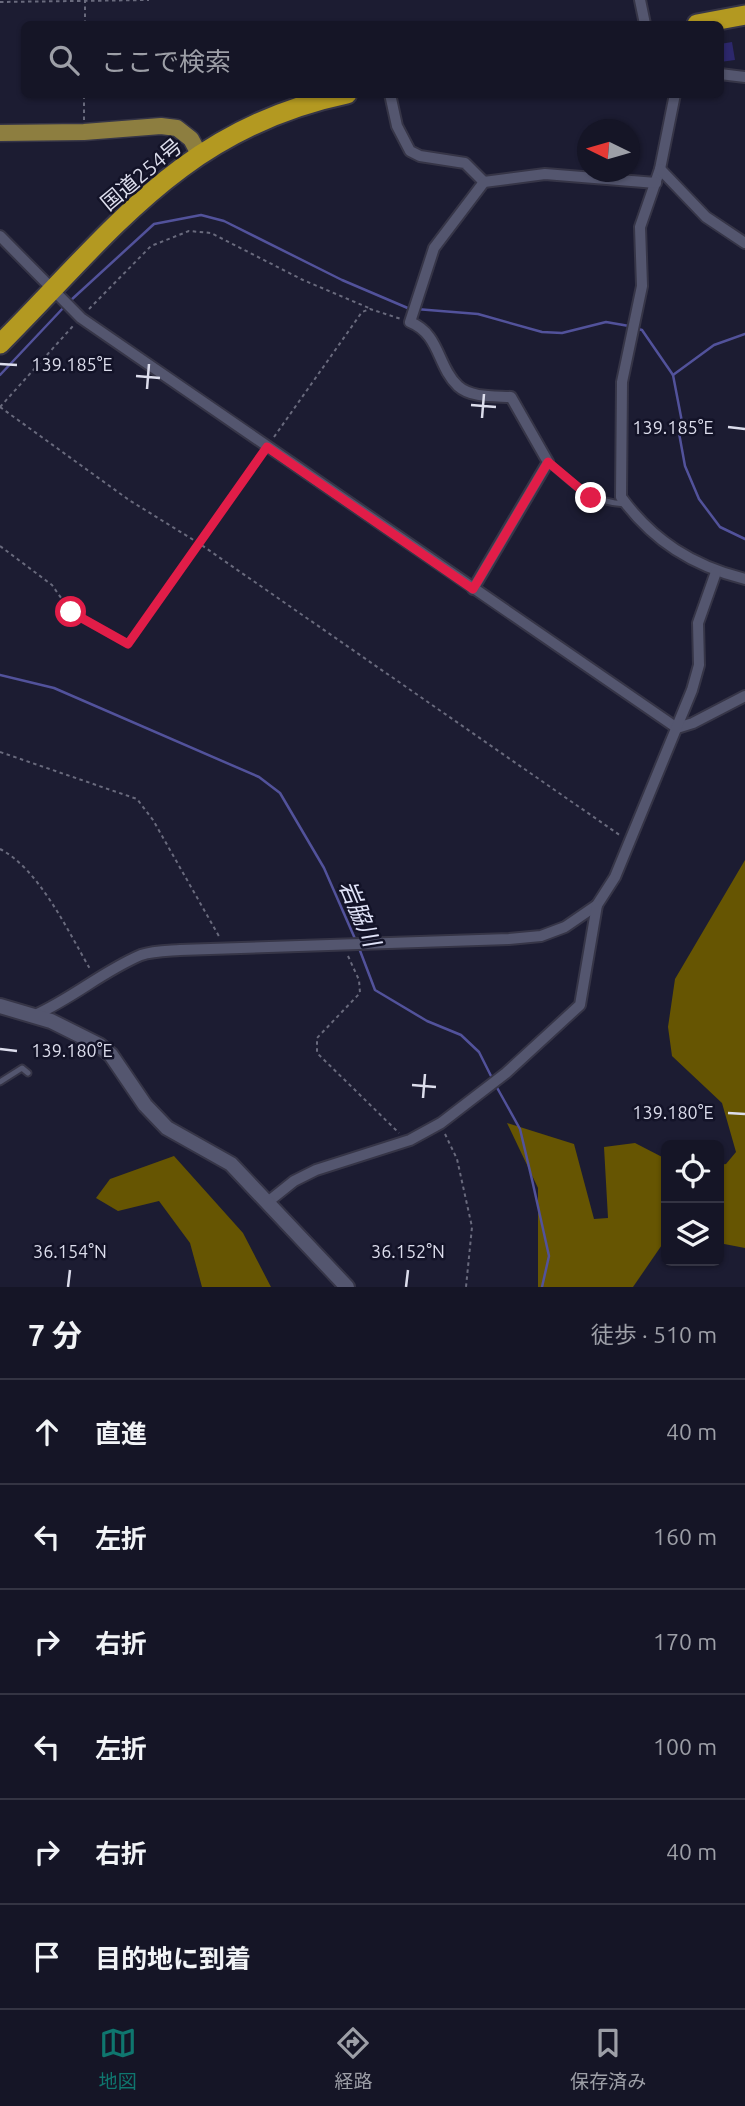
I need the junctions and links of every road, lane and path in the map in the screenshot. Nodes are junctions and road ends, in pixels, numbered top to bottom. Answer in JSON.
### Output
{"nodes":[{"id":1,"x":85,"y":0,"type":"edge"},
{"id":2,"x":149,"y":0,"type":"edge"},
{"id":3,"x":640,"y":0,"type":"edge"},
{"id":4,"x":0,"y":2,"type":"edge"},
{"id":5,"x":745,"y":15,"type":"edge"},
{"id":6,"x":85,"y":21,"type":"edge"},
{"id":7,"x":644,"y":21,"type":"edge"},
{"id":8,"x":713,"y":21,"type":"edge"},
{"id":9,"x":724,"y":74,"type":"edge"},
{"id":10,"x":745,"y":77,"type":"edge"},
{"id":11,"x":84,"y":98,"type":"edge"},
{"id":12,"x":334,"y":98,"type":"edge"},
{"id":13,"x":391,"y":98,"type":"edge"},
{"id":14,"x":674,"y":98,"type":"edge"},
{"id":15,"x":84,"y":132,"type":"junction"},
{"id":16,"x":0,"y":133,"type":"edge"},
{"id":17,"x":199,"y":154,"type":"junction"},
{"id":18,"x":660,"y":169,"type":"junction"},
{"id":19,"x":484,"y":182,"type":"junction"},
{"id":20,"x":656,"y":183,"type":"junction"},
{"id":21,"x":0,"y":236,"type":"edge"},
{"id":22,"x":745,"y":243,"type":"edge"},
{"id":23,"x":52,"y":289,"type":"junction"},
{"id":24,"x":370,"y":309,"type":"junction"},
{"id":25,"x":81,"y":317,"type":"junction"},
{"id":26,"x":411,"y":322,"type":"junction"},
{"id":27,"x":0,"y":344,"type":"edge"},
{"id":28,"x":0,"y":407,"type":"edge"},
{"id":29,"x":267,"y":447,"type":"junction"},
{"id":30,"x":548,"y":462,"type":"junction"},
{"id":31,"x":626,"y":505,"type":"junction"},
{"id":32,"x":200,"y":544,"type":"junction"},
{"id":33,"x":0,"y":546,"type":"edge"},
{"id":34,"x":716,"y":572,"type":"junction"},
{"id":35,"x":745,"y":579,"type":"edge"},
{"id":36,"x":473,"y":589,"type":"junction"},
{"id":37,"x":745,"y":696,"type":"edge"},
{"id":38,"x":677,"y":728,"type":"junction"},
{"id":39,"x":0,"y":752,"type":"edge"},
{"id":40,"x":629,"y":841,"type":"junction"},
{"id":41,"x":0,"y":849,"type":"edge"},
{"id":42,"x":597,"y":905,"type":"junction"},
{"id":43,"x":343,"y":946,"type":"junction"},
{"id":44,"x":226,"y":948,"type":"junction"},
{"id":45,"x":96,"y":979,"type":"junction"},
{"id":46,"x":0,"y":1006,"type":"edge"},
{"id":47,"x":36,"y":1015,"type":"junction"},
{"id":48,"x":28,"y":1073,"type":"dead end"},
{"id":49,"x":0,"y":1082,"type":"edge"},
{"id":50,"x":441,"y":1123,"type":"junction"},
{"id":51,"x":408,"y":1140,"type":"junction"},
{"id":52,"x":269,"y":1201,"type":"junction"},
{"id":53,"x":347,"y":1287,"type":"edge"},
{"id":54,"x":466,"y":1287,"type":"edge"}],
"edges":[{"from":1,"to":2,"type":"path"},
{"from":1,"to":4,"type":"path"},
{"from":1,"to":6,"type":"path"},
{"from":3,"to":7,"type":"street"},
{"from":5,"to":8,"type":"highway"},
{"from":9,"to":10,"type":"street"},
{"from":11,"to":15,"type":"path"},
{"from":12,"to":17,"type":"highway","name":"国道254号"},
{"from":13,"to":19,"type":"street"},
{"from":14,"to":18,"type":"street"},
{"from":15,"to":16,"type":"main road"},
{"from":15,"to":17,"type":"main road"},
{"from":17,"to":23,"type":"highway","name":"国道254号"},
{"from":18,"to":20,"type":"street"},
{"from":18,"to":22,"type":"street"},
{"from":19,"to":20,"type":"street"},
{"from":19,"to":26,"type":"street"},
{"from":20,"to":31,"type":"street"},
{"from":21,"to":23,"type":"street"},
{"from":23,"to":25,"type":"street"},
{"from":23,"to":27,"type":"highway","name":"国道254号"},
{"from":24,"to":25,"type":"path"},
{"from":24,"to":26,"type":"path"},
{"from":24,"to":29,"type":"path"},
{"from":25,"to":28,"type":"path"},
{"from":25,"to":29,"type":"street"},
{"from":26,"to":30,"type":"street"},
{"from":28,"to":32,"type":"path"},
{"from":29,"to":32,"type":"path"},
{"from":29,"to":36,"type":"street"},
{"from":30,"to":31,"type":"lane"},
{"from":30,"to":36,"type":"street"},
{"from":31,"to":34,"type":"street"},
{"from":32,"to":33,"type":"path"},
{"from":32,"to":40,"type":"path"},
{"from":34,"to":35,"type":"street"},
{"from":34,"to":38,"type":"street"},
{"from":36,"to":38,"type":"street"},
{"from":37,"to":38,"type":"street"},
{"from":38,"to":40,"type":"street"},
{"from":39,"to":44,"type":"path"},
{"from":40,"to":42,"type":"street"},
{"from":41,"to":45,"type":"path"},
{"from":42,"to":43,"type":"street"},
{"from":42,"to":50,"type":"street"},
{"from":43,"to":44,"type":"street"},
{"from":43,"to":51,"type":"path"},
{"from":44,"to":45,"type":"street"},
{"from":45,"to":47,"type":"street"},
{"from":46,"to":47,"type":"street"},
{"from":47,"to":52,"type":"street"},
{"from":48,"to":49,"type":"lane"},
{"from":50,"to":51,"type":"street"},
{"from":50,"to":54,"type":"path"},
{"from":51,"to":52,"type":"street"},
{"from":52,"to":53,"type":"street"}]}
